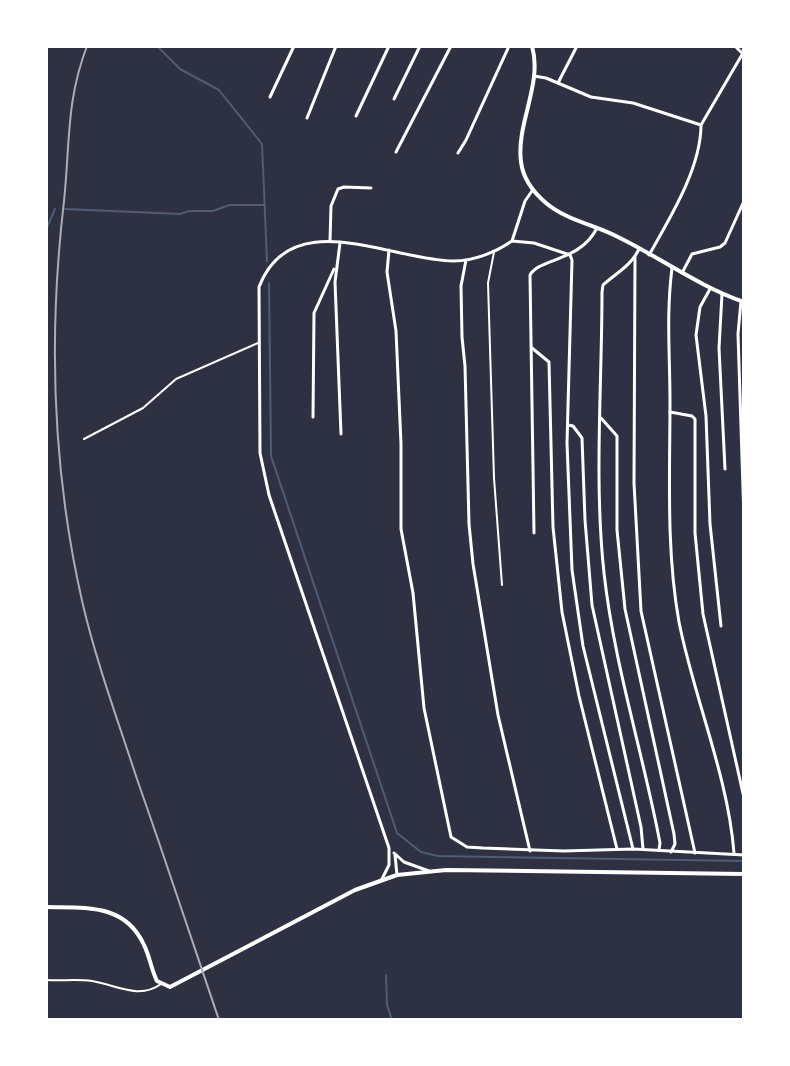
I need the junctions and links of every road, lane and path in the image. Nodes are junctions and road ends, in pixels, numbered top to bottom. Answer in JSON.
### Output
{"nodes":[{"id":1,"x":294,"y":46,"type":"edge"},
{"id":2,"x":336,"y":46,"type":"edge"},
{"id":3,"x":389,"y":46,"type":"edge"},
{"id":4,"x":420,"y":46,"type":"edge"},
{"id":5,"x":451,"y":46,"type":"edge"},
{"id":6,"x":509,"y":46,"type":"edge"},
{"id":7,"x":532,"y":46,"type":"edge"},
{"id":8,"x":577,"y":46,"type":"edge"},
{"id":9,"x":735,"y":46,"type":"edge"},
{"id":10,"x":743,"y":54,"type":"edge"},
{"id":11,"x":534,"y":76,"type":"junction"},
{"id":12,"x":558,"y":83,"type":"junction"},
{"id":13,"x":270,"y":97,"type":"dead end"},
{"id":14,"x":394,"y":99,"type":"dead end"},
{"id":15,"x":356,"y":116,"type":"dead end"},
{"id":16,"x":307,"y":118,"type":"dead end"},
{"id":17,"x":701,"y":125,"type":"junction"},
{"id":18,"x":396,"y":152,"type":"dead end"},
{"id":19,"x":458,"y":153,"type":"dead end"},
{"id":20,"x":371,"y":188,"type":"dead end"},
{"id":21,"x":533,"y":190,"type":"junction"},
{"id":22,"x":744,"y":201,"type":"edge"},
{"id":23,"x":597,"y":228,"type":"junction"},
{"id":24,"x":330,"y":241,"type":"junction"},
{"id":25,"x":512,"y":241,"type":"junction"},
{"id":26,"x":340,"y":243,"type":"junction"},
{"id":27,"x":639,"y":249,"type":"junction"},
{"id":28,"x":389,"y":250,"type":"junction"},
{"id":29,"x":494,"y":251,"type":"junction"},
{"id":30,"x":570,"y":255,"type":"junction"},
{"id":31,"x":649,"y":255,"type":"junction"},
{"id":32,"x":635,"y":257,"type":"junction"},
{"id":33,"x":466,"y":260,"type":"junction"},
{"id":34,"x":336,"y":266,"type":"junction"},
{"id":35,"x":672,"y":268,"type":"junction"},
{"id":36,"x":682,"y":274,"type":"junction"},
{"id":37,"x":710,"y":289,"type":"junction"},
{"id":38,"x":722,"y":294,"type":"junction"},
{"id":39,"x":742,"y":301,"type":"edge"},
{"id":40,"x":258,"y":343,"type":"junction"},
{"id":41,"x":532,"y":348,"type":"junction"},
{"id":42,"x":670,"y":412,"type":"junction"},
{"id":43,"x":313,"y":417,"type":"dead end"},
{"id":44,"x":601,"y":418,"type":"junction"},
{"id":45,"x":743,"y":424,"type":"edge"},
{"id":46,"x":568,"y":425,"type":"junction"},
{"id":47,"x":341,"y":434,"type":"dead end"},
{"id":48,"x":84,"y":439,"type":"dead end"},
{"id":49,"x":725,"y":469,"type":"dead end"},
{"id":50,"x":744,"y":519,"type":"edge"},
{"id":51,"x":534,"y":533,"type":"dead end"},
{"id":52,"x":502,"y":585,"type":"dead end"},
{"id":53,"x":721,"y":626,"type":"dead end"},
{"id":54,"x":744,"y":798,"type":"edge"},
{"id":55,"x":389,"y":848,"type":"junction"},
{"id":56,"x":633,"y":849,"type":"junction"},
{"id":57,"x":643,"y":849,"type":"junction"},
{"id":58,"x":617,"y":850,"type":"junction"},
{"id":59,"x":659,"y":850,"type":"junction"},
{"id":60,"x":530,"y":851,"type":"junction"},
{"id":61,"x":671,"y":852,"type":"junction"},
{"id":62,"x":394,"y":853,"type":"junction"},
{"id":63,"x":695,"y":853,"type":"junction"},
{"id":64,"x":734,"y":854,"type":"junction"},
{"id":65,"x":744,"y":855,"type":"edge"},
{"id":66,"x":389,"y":865,"type":"junction"},
{"id":67,"x":429,"y":871,"type":"junction"},
{"id":68,"x":744,"y":874,"type":"edge"},
{"id":69,"x":397,"y":875,"type":"junction"},
{"id":70,"x":382,"y":879,"type":"junction"},
{"id":71,"x":46,"y":907,"type":"edge"},
{"id":72,"x":46,"y":980,"type":"edge"},
{"id":73,"x":161,"y":984,"type":"junction"}],
"edges":[{"from":1,"to":13,"type":"street"},
{"from":2,"to":16,"type":"street"},
{"from":3,"to":15,"type":"street"},
{"from":4,"to":14,"type":"street"},
{"from":5,"to":18,"type":"street"},
{"from":6,"to":19,"type":"street"},
{"from":7,"to":11,"type":"main road"},
{"from":8,"to":12,"type":"street"},
{"from":9,"to":10,"type":"street"},
{"from":10,"to":17,"type":"street"},
{"from":11,"to":12,"type":"street"},
{"from":11,"to":21,"type":"main road"},
{"from":12,"to":17,"type":"street"},
{"from":17,"to":31,"type":"street"},
{"from":20,"to":24,"type":"street"},
{"from":21,"to":23,"type":"main road"},
{"from":21,"to":25,"type":"street"},
{"from":22,"to":36,"type":"street"},
{"from":23,"to":27,"type":"main road"},
{"from":23,"to":30,"type":"street"},
{"from":24,"to":26,"type":"street"},
{"from":24,"to":40,"type":"street"},
{"from":25,"to":29,"type":"street"},
{"from":25,"to":30,"type":"street"},
{"from":26,"to":28,"type":"street"},
{"from":26,"to":34,"type":"street"},
{"from":27,"to":31,"type":"main road"},
{"from":27,"to":32,"type":"street"},
{"from":28,"to":33,"type":"street"},
{"from":28,"to":60,"type":"street"},
{"from":29,"to":33,"type":"street"},
{"from":29,"to":52,"type":"lane"},
{"from":30,"to":41,"type":"street"},
{"from":30,"to":46,"type":"street"},
{"from":31,"to":35,"type":"main road"},
{"from":32,"to":44,"type":"street"},
{"from":32,"to":63,"type":"street"},
{"from":33,"to":60,"type":"street"},
{"from":34,"to":43,"type":"street"},
{"from":34,"to":47,"type":"street"},
{"from":35,"to":36,"type":"main road"},
{"from":35,"to":42,"type":"street"},
{"from":36,"to":37,"type":"main road"},
{"from":37,"to":38,"type":"main road"},
{"from":37,"to":53,"type":"street"},
{"from":38,"to":39,"type":"main road"},
{"from":38,"to":49,"type":"street"},
{"from":39,"to":45,"type":"street"},
{"from":40,"to":48,"type":"lane"},
{"from":40,"to":55,"type":"street"},
{"from":41,"to":51,"type":"street"},
{"from":41,"to":58,"type":"street"},
{"from":42,"to":54,"type":"street"},
{"from":42,"to":64,"type":"street"},
{"from":44,"to":59,"type":"street"},
{"from":44,"to":61,"type":"street"},
{"from":45,"to":50,"type":"street"},
{"from":46,"to":56,"type":"street"},
{"from":46,"to":57,"type":"street"},
{"from":55,"to":62,"type":"street"},
{"from":55,"to":66,"type":"street"},
{"from":56,"to":57,"type":"street"},
{"from":56,"to":58,"type":"street"},
{"from":57,"to":59,"type":"street"},
{"from":58,"to":60,"type":"street"},
{"from":59,"to":61,"type":"street"},
{"from":61,"to":63,"type":"street"},
{"from":62,"to":67,"type":"street"},
{"from":62,"to":69,"type":"street"},
{"from":63,"to":64,"type":"street"},
{"from":64,"to":65,"type":"street"},
{"from":66,"to":69,"type":"street"},
{"from":66,"to":70,"type":"street"},
{"from":67,"to":68,"type":"main road"},
{"from":67,"to":69,"type":"main road"},
{"from":69,"to":70,"type":"main road"},
{"from":70,"to":73,"type":"main road"},
{"from":71,"to":73,"type":"main road"},
{"from":72,"to":73,"type":"lane"}]}
